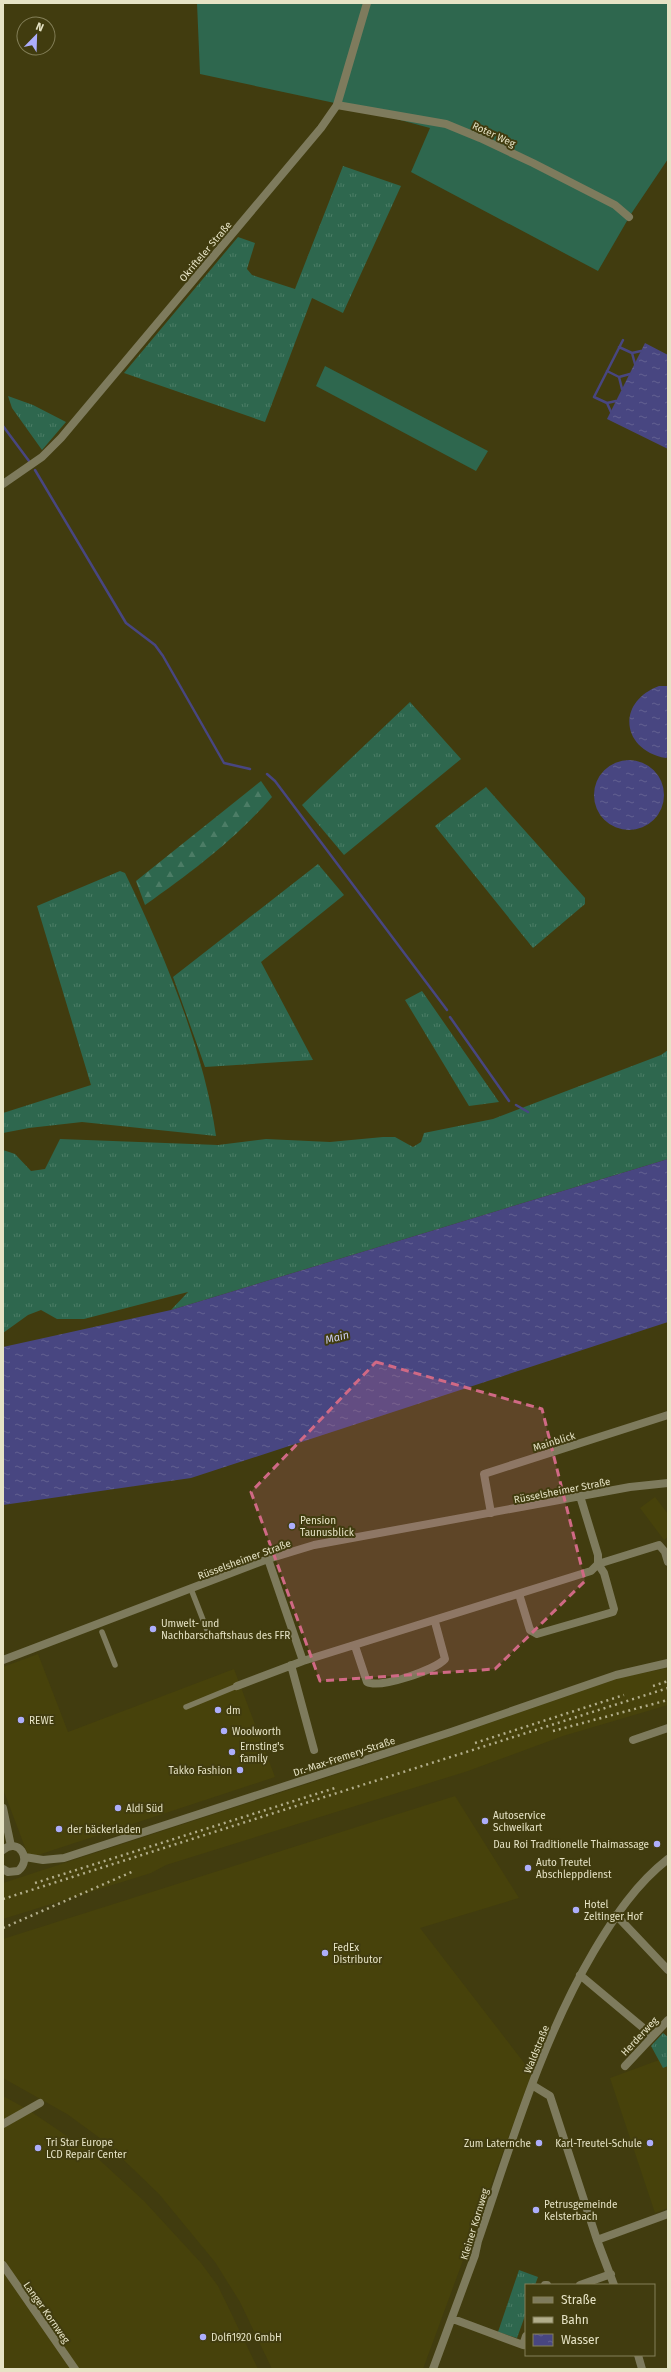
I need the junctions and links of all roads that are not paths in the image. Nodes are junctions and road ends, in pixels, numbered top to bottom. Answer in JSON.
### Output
{"nodes":[{"id":1,"x":367,"y":3,"type":"edge"},
{"id":2,"x":336,"y":104,"type":"junction"},
{"id":3,"x":629,"y":217,"type":"dead end"},
{"id":4,"x":6,"y":482,"type":"edge"},
{"id":5,"x":668,"y":1415,"type":"edge"},
{"id":6,"x":667,"y":1484,"type":"edge"},
{"id":7,"x":580,"y":1496,"type":"junction"},
{"id":8,"x":491,"y":1513,"type":"junction"},
{"id":9,"x":268,"y":1559,"type":"junction"},
{"id":10,"x":668,"y":1562,"type":"edge"},
{"id":11,"x":598,"y":1564,"type":"junction"},
{"id":12,"x":191,"y":1589,"type":"junction"},
{"id":13,"x":519,"y":1594,"type":"junction"},
{"id":14,"x":435,"y":1622,"type":"junction"},
{"id":15,"x":207,"y":1630,"type":"dead end"},
{"id":16,"x":102,"y":1632,"type":"dead end"},
{"id":17,"x":354,"y":1646,"type":"junction"},
{"id":18,"x":3,"y":1660,"type":"edge"},
{"id":19,"x":303,"y":1661,"type":"junction"},
{"id":20,"x":668,"y":1663,"type":"edge"},
{"id":21,"x":115,"y":1665,"type":"dead end"},
{"id":22,"x":291,"y":1665,"type":"junction"},
{"id":23,"x":237,"y":1686,"type":"joint"},
{"id":24,"x":186,"y":1707,"type":"dead end"},
{"id":25,"x":668,"y":1728,"type":"edge"},
{"id":26,"x":633,"y":1740,"type":"dead end"},
{"id":27,"x":314,"y":1750,"type":"dead end"},
{"id":28,"x":3,"y":1808,"type":"edge"},
{"id":29,"x":11,"y":1846,"type":"junction"},
{"id":30,"x":3,"y":1850,"type":"edge"},
{"id":31,"x":25,"y":1857,"type":"junction"},
{"id":32,"x":668,"y":1859,"type":"edge"},
{"id":33,"x":3,"y":1869,"type":"edge"},
{"id":34,"x":616,"y":1915,"type":"junction"},
{"id":35,"x":668,"y":1970,"type":"edge"},
{"id":36,"x":580,"y":1975,"type":"junction"},
{"id":37,"x":668,"y":2020,"type":"edge"},
{"id":38,"x":654,"y":2036,"type":"junction"},
{"id":39,"x":625,"y":2066,"type":"dead end"},
{"id":40,"x":532,"y":2085,"type":"junction"},
{"id":41,"x":40,"y":2103,"type":"dead end"},
{"id":42,"x":3,"y":2124,"type":"edge"},
{"id":43,"x":668,"y":2214,"type":"edge"},
{"id":44,"x":597,"y":2240,"type":"junction"},
{"id":45,"x":3,"y":2266,"type":"edge"},
{"id":46,"x":610,"y":2274,"type":"junction"},
{"id":47,"x":583,"y":2284,"type":"edge"},
{"id":48,"x":614,"y":2284,"type":"edge"},
{"id":49,"x":453,"y":2319,"type":"junction"},
{"id":50,"x":525,"y":2339,"type":"edge"},
{"id":51,"x":638,"y":2356,"type":"edge"},
{"id":52,"x":74,"y":2369,"type":"edge"},
{"id":53,"x":433,"y":2369,"type":"edge"},
{"id":54,"x":642,"y":2369,"type":"edge"}],
"edges":[{"from":1,"to":2,"type":"street","name":"Okrifteler Straße"},
{"from":2,"to":3,"type":"street","name":"Roter Weg"},
{"from":2,"to":4,"type":"street","name":"Okrifteler Straße"},
{"from":5,"to":8,"type":"street","name":"Mainblick"},
{"from":6,"to":7,"type":"street","name":"Rüsselsheimer Straße"},
{"from":7,"to":8,"type":"street","name":"Rüsselsheimer Straße"},
{"from":7,"to":11,"type":"street"},
{"from":8,"to":9,"type":"street","name":"Rüsselsheimer Straße"},
{"from":9,"to":12,"type":"street","name":"Rüsselsheimer Straße"},
{"from":9,"to":19,"type":"street"},
{"from":10,"to":11,"type":"street"},
{"from":11,"to":13,"type":"street"},
{"from":11,"to":13,"type":"street"},
{"from":12,"to":15,"type":"street"},
{"from":12,"to":18,"type":"street","name":"Rüsselsheimer Straße"},
{"from":13,"to":14,"type":"street"},
{"from":14,"to":17,"type":"street"},
{"from":14,"to":17,"type":"street"},
{"from":16,"to":21,"type":"street"},
{"from":17,"to":19,"type":"street"},
{"from":19,"to":22,"type":"street"},
{"from":20,"to":31,"type":"street","name":"Dr.-Max-Fremery-Straße"},
{"from":22,"to":23,"type":"street"},
{"from":22,"to":27,"type":"street"},
{"from":23,"to":24,"type":"street"},
{"from":25,"to":26,"type":"street"},
{"from":28,"to":29,"type":"street"},
{"from":29,"to":30,"type":"street"},
{"from":29,"to":31,"type":"street"},
{"from":31,"to":33,"type":"street"},
{"from":32,"to":34,"type":"street","name":"Waldstraße"},
{"from":34,"to":35,"type":"street"},
{"from":34,"to":36,"type":"street","name":"Waldstraße"},
{"from":36,"to":38,"type":"street"},
{"from":36,"to":40,"type":"street","name":"Waldstraße"},
{"from":37,"to":38,"type":"street","name":"Herderweg"},
{"from":38,"to":39,"type":"street","name":"Herderweg"},
{"from":40,"to":44,"type":"street","name":"Waldstraße"},
{"from":40,"to":49,"type":"street","name":"Kleiner Kornweg"},
{"from":41,"to":42,"type":"street"},
{"from":43,"to":44,"type":"street"},
{"from":44,"to":46,"type":"street","name":"Waldstraße"},
{"from":45,"to":52,"type":"street","name":"Langer Kornweg"},
{"from":46,"to":47,"type":"street"},
{"from":46,"to":48,"type":"street","name":"Waldstraße"},
{"from":49,"to":50,"type":"street"},
{"from":49,"to":53,"type":"street","name":"Kleiner Kornweg"},
{"from":51,"to":54,"type":"street"}]}
